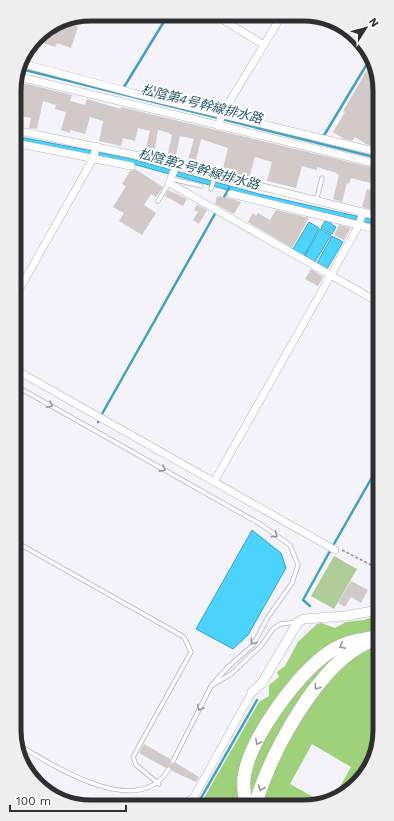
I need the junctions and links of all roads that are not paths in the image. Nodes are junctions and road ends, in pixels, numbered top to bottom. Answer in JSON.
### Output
{"nodes":[{"id":1,"x":225,"y":21,"type":"edge"},
{"id":2,"x":278,"y":21,"type":"edge"},
{"id":3,"x":264,"y":45,"type":"junction"},
{"id":4,"x":26,"y":65,"type":"edge"},
{"id":5,"x":23,"y":77,"type":"edge"},
{"id":6,"x":222,"y":115,"type":"junction"},
{"id":7,"x":220,"y":125,"type":"junction"},
{"id":8,"x":21,"y":131,"type":"edge"},
{"id":9,"x":21,"y":144,"type":"edge"},
{"id":10,"x":96,"y":148,"type":"junction"},
{"id":11,"x":373,"y":151,"type":"edge"},
{"id":12,"x":94,"y":158,"type":"junction"},
{"id":13,"x":373,"y":163,"type":"edge"},
{"id":14,"x":131,"y":166,"type":"dead end"},
{"id":15,"x":176,"y":167,"type":"junction"},
{"id":16,"x":215,"y":177,"type":"junction"},
{"id":17,"x":322,"y":178,"type":"dead end"},
{"id":18,"x":171,"y":180,"type":"junction"},
{"id":19,"x":240,"y":184,"type":"junction"},
{"id":20,"x":201,"y":186,"type":"dead end"},
{"id":21,"x":212,"y":188,"type":"dead end"},
{"id":22,"x":269,"y":191,"type":"junction"},
{"id":23,"x":158,"y":201,"type":"dead end"},
{"id":24,"x":316,"y":201,"type":"junction"},
{"id":25,"x":266,"y":202,"type":"junction"},
{"id":26,"x":363,"y":213,"type":"junction"},
{"id":27,"x":373,"y":215,"type":"edge"},
{"id":28,"x":359,"y":224,"type":"junction"},
{"id":29,"x":373,"y":228,"type":"edge"},
{"id":30,"x":331,"y":275,"type":"junction"},
{"id":31,"x":21,"y":286,"type":"edge"},
{"id":32,"x":373,"y":299,"type":"edge"},
{"id":33,"x":21,"y":373,"type":"edge"},
{"id":34,"x":21,"y":389,"type":"edge"},
{"id":35,"x":214,"y":482,"type":"junction"},
{"id":36,"x":21,"y":545,"type":"edge"},
{"id":37,"x":335,"y":550,"type":"road end"},
{"id":38,"x":373,"y":611,"type":"edge"},
{"id":39,"x":298,"y":622,"type":"junction"},
{"id":40,"x":373,"y":638,"type":"edge"},
{"id":41,"x":373,"y":640,"type":"edge"},
{"id":42,"x":211,"y":686,"type":"junction"},
{"id":43,"x":252,"y":692,"type":"joint"},
{"id":44,"x":23,"y":747,"type":"edge"},
{"id":45,"x":173,"y":761,"type":"dead end"},
{"id":46,"x":169,"y":769,"type":"dead end"},
{"id":47,"x":159,"y":784,"type":"junction"},
{"id":48,"x":190,"y":800,"type":"edge"},
{"id":49,"x":248,"y":800,"type":"edge"},
{"id":50,"x":251,"y":800,"type":"edge"}],
"edges":[{"from":1,"to":3,"type":"street"},
{"from":2,"to":3,"type":"street"},
{"from":3,"to":6,"type":"street"},
{"from":4,"to":6,"type":"street"},
{"from":5,"to":7,"type":"street"},
{"from":6,"to":7,"type":"street"},
{"from":6,"to":11,"type":"street"},
{"from":7,"to":13,"type":"street"},
{"from":8,"to":10,"type":"street"},
{"from":9,"to":12,"type":"street"},
{"from":10,"to":12,"type":"street"},
{"from":10,"to":15,"type":"street"},
{"from":12,"to":14,"type":"street"},
{"from":12,"to":31,"type":"street"},
{"from":15,"to":16,"type":"street"},
{"from":15,"to":18,"type":"street"},
{"from":16,"to":19,"type":"street"},
{"from":16,"to":21,"type":"lane"},
{"from":17,"to":24,"type":"lane"},
{"from":18,"to":20,"type":"lane"},
{"from":18,"to":23,"type":"lane"},
{"from":18,"to":30,"type":"street"},
{"from":19,"to":22,"type":"street"},
{"from":19,"to":25,"type":"street"},
{"from":22,"to":24,"type":"street"},
{"from":22,"to":25,"type":"street"},
{"from":24,"to":26,"type":"street"},
{"from":25,"to":28,"type":"street"},
{"from":26,"to":27,"type":"street"},
{"from":26,"to":28,"type":"street"},
{"from":28,"to":29,"type":"street"},
{"from":28,"to":30,"type":"street"},
{"from":30,"to":32,"type":"street"},
{"from":30,"to":35,"type":"street"},
{"from":33,"to":35,"type":"street"},
{"from":34,"to":42,"type":"lane","one_way":true},
{"from":35,"to":37,"type":"street"},
{"from":36,"to":47,"type":"lane"},
{"from":38,"to":39,"type":"street"},
{"from":39,"to":42,"type":"lane"},
{"from":39,"to":43,"type":"street"},
{"from":40,"to":49,"type":"highway","one_way":true},
{"from":41,"to":50,"type":"highway","one_way":true},
{"from":42,"to":45,"type":"lane","one_way":true},
{"from":43,"to":48,"type":"street"},
{"from":44,"to":47,"type":"lane"},
{"from":46,"to":47,"type":"lane"}]}
